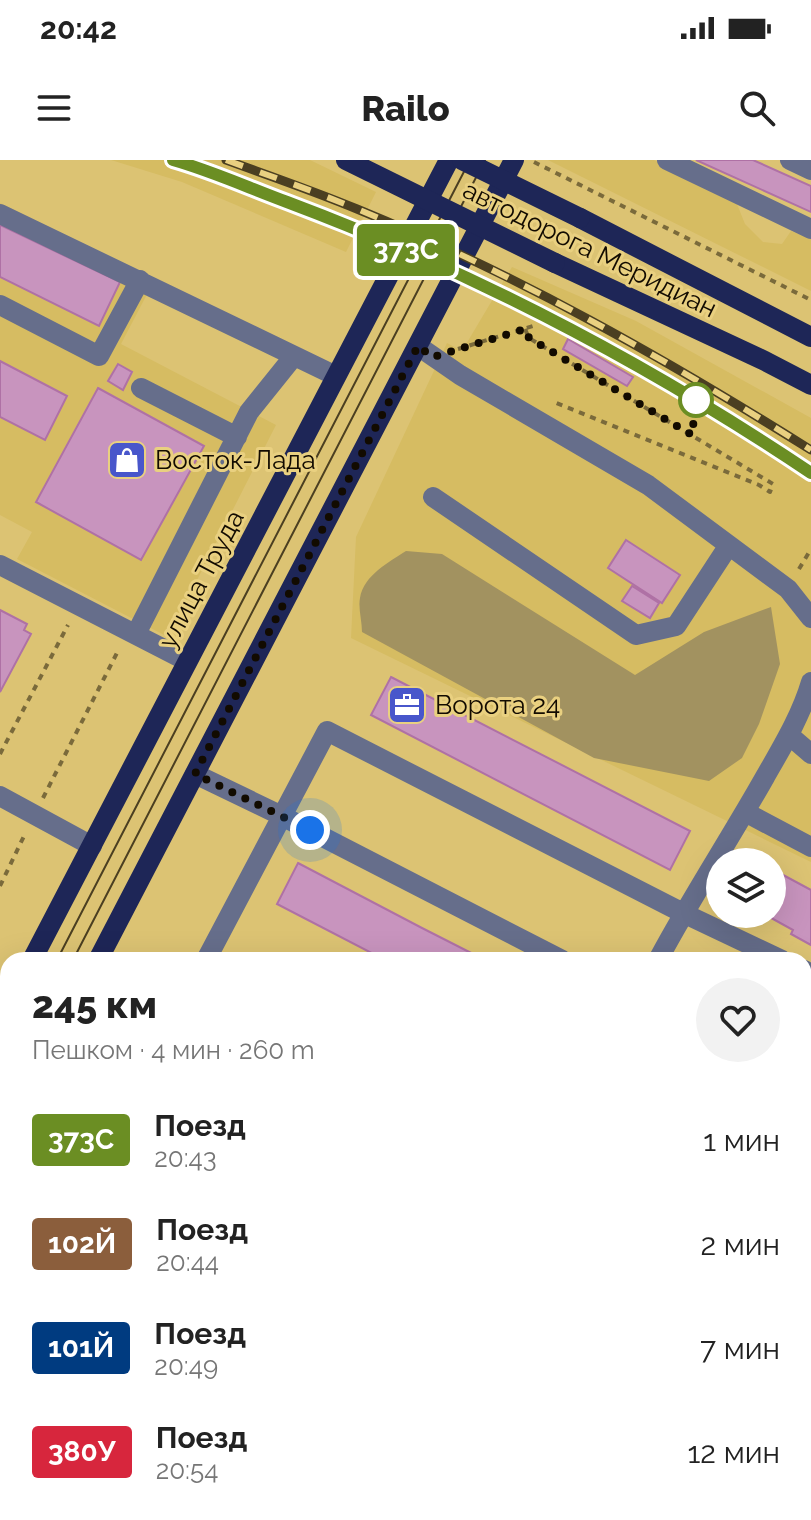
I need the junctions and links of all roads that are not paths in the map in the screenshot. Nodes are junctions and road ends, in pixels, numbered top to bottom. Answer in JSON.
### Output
{"nodes":[{"id":1,"x":346,"y":160,"type":"edge"},
{"id":2,"x":449,"y":160,"type":"edge"},
{"id":3,"x":462,"y":160,"type":"edge"},
{"id":4,"x":514,"y":160,"type":"edge"},
{"id":5,"x":667,"y":160,"type":"edge"},
{"id":6,"x":790,"y":160,"type":"edge"},
{"id":7,"x":811,"y":170,"type":"edge"},
{"id":8,"x":0,"y":214,"type":"edge"},
{"id":9,"x":811,"y":229,"type":"edge"},
{"id":10,"x":140,"y":280,"type":"junction"},
{"id":11,"x":0,"y":305,"type":"edge"},
{"id":12,"x":811,"y":337,"type":"edge"},
{"id":13,"x":426,"y":351,"type":"junction"},
{"id":14,"x":294,"y":356,"type":"junction"},
{"id":15,"x":336,"y":376,"type":"junction"},
{"id":16,"x":811,"y":385,"type":"edge"},
{"id":17,"x":141,"y":388,"type":"dead end"},
{"id":18,"x":237,"y":437,"type":"junction"},
{"id":19,"x":433,"y":497,"type":"dead end"},
{"id":20,"x":729,"y":545,"type":"junction"},
{"id":21,"x":0,"y":565,"type":"edge"},
{"id":22,"x":811,"y":618,"type":"edge"},
{"id":23,"x":132,"y":632,"type":"junction"},
{"id":24,"x":187,"y":661,"type":"junction"},
{"id":25,"x":810,"y":687,"type":"edge"},
{"id":26,"x":789,"y":735,"type":"junction"},
{"id":27,"x":811,"y":754,"type":"edge"},
{"id":28,"x":195,"y":774,"type":"junction"},
{"id":29,"x":0,"y":796,"type":"edge"},
{"id":30,"x":745,"y":812,"type":"junction"},
{"id":31,"x":282,"y":816,"type":"junction"},
{"id":32,"x":92,"y":846,"type":"junction"},
{"id":33,"x":811,"y":847,"type":"edge"},
{"id":34,"x":683,"y":913,"type":"junction"},
{"id":35,"x":36,"y":952,"type":"edge"},
{"id":36,"x":102,"y":952,"type":"edge"},
{"id":37,"x":210,"y":952,"type":"edge"},
{"id":38,"x":546,"y":952,"type":"edge"},
{"id":39,"x":662,"y":952,"type":"edge"},
{"id":40,"x":765,"y":952,"type":"edge"}],
"edges":[{"from":1,"to":16,"type":"main road","name":"автодорога Меридиан","bridge":true},
{"from":2,"to":15,"type":"main road","name":"улица Труда"},
{"from":3,"to":12,"type":"main road","name":"автодорога Меридиан","bridge":true},
{"from":4,"to":13,"type":"main road"},
{"from":5,"to":9,"type":"lane"},
{"from":6,"to":7,"type":"lane"},
{"from":8,"to":10,"type":"lane"},
{"from":10,"to":11,"type":"lane"},
{"from":10,"to":14,"type":"lane"},
{"from":13,"to":20,"type":"lane"},
{"from":13,"to":28,"type":"main road"},
{"from":14,"to":15,"type":"lane"},
{"from":14,"to":18,"type":"lane"},
{"from":15,"to":24,"type":"main road","name":"улица Труда"},
{"from":17,"to":18,"type":"lane"},
{"from":18,"to":23,"type":"lane"},
{"from":19,"to":20,"type":"lane"},
{"from":20,"to":22,"type":"lane"},
{"from":21,"to":23,"type":"lane"},
{"from":23,"to":24,"type":"lane"},
{"from":24,"to":32,"type":"main road","name":"улица Труда"},
{"from":25,"to":26,"type":"lane"},
{"from":26,"to":27,"type":"lane"},
{"from":26,"to":30,"type":"lane"},
{"from":28,"to":31,"type":"lane"},
{"from":28,"to":36,"type":"main road"},
{"from":29,"to":32,"type":"lane"},
{"from":30,"to":33,"type":"lane"},
{"from":30,"to":34,"type":"lane"},
{"from":31,"to":34,"type":"lane"},
{"from":31,"to":37,"type":"lane"},
{"from":31,"to":38,"type":"lane"},
{"from":32,"to":35,"type":"main road","name":"улица Труда"},
{"from":34,"to":39,"type":"lane"},
{"from":34,"to":40,"type":"lane"}]}
